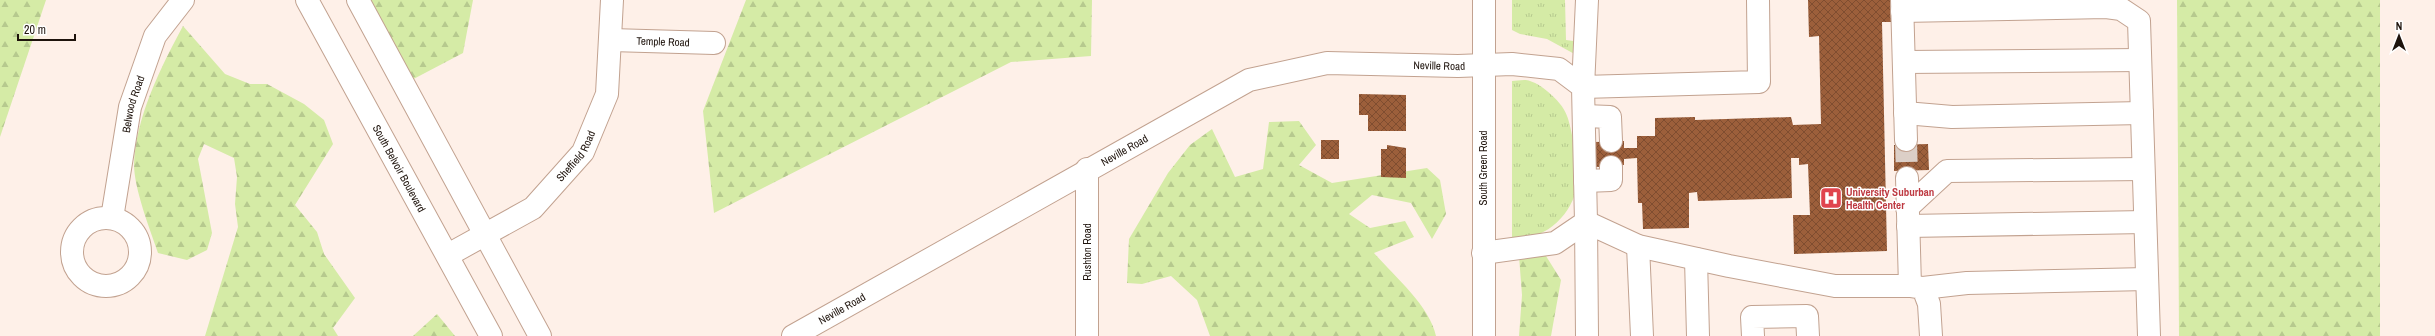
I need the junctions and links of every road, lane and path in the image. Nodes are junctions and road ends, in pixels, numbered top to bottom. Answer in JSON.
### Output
{"nodes":[{"id":1,"x":183,"y":0,"type":"edge"},
{"id":2,"x":307,"y":0,"type":"edge"},
{"id":3,"x":358,"y":0,"type":"edge"},
{"id":4,"x":612,"y":0,"type":"edge"},
{"id":5,"x":1484,"y":0,"type":"edge"},
{"id":6,"x":1587,"y":0,"type":"edge"},
{"id":7,"x":1758,"y":0,"type":"edge"},
{"id":8,"x":1902,"y":6,"type":"edge"},
{"id":9,"x":612,"y":40,"type":"junction"},
{"id":10,"x":714,"y":43,"type":"dead end"},
{"id":11,"x":2140,"y":60,"type":"junction"},
{"id":12,"x":1904,"y":62,"type":"junction"},
{"id":13,"x":1483,"y":64,"type":"junction"},
{"id":14,"x":1583,"y":87,"type":"junction"},
{"id":15,"x":1905,"y":113,"type":"junction"},
{"id":16,"x":2142,"y":113,"type":"junction"},
{"id":17,"x":1584,"y":116,"type":"junction"},
{"id":18,"x":1906,"y":140,"type":"tunnel mouth"},
{"id":19,"x":1610,"y":141,"type":"dead end"},
{"id":20,"x":1610,"y":167,"type":"dead end"},
{"id":21,"x":1087,"y":169,"type":"junction"},
{"id":22,"x":2143,"y":169,"type":"junction"},
{"id":23,"x":1907,"y":178,"type":"tunnel mouth"},
{"id":24,"x":1585,"y":181,"type":"junction"},
{"id":25,"x":1908,"y":217,"type":"junction"},
{"id":26,"x":112,"y":218,"type":"dead end"},
{"id":27,"x":1586,"y":222,"type":"junction"},
{"id":28,"x":2145,"y":222,"type":"junction"},
{"id":29,"x":486,"y":234,"type":"junction"},
{"id":30,"x":1638,"y":246,"type":"junction"},
{"id":31,"x":1484,"y":253,"type":"junction"},
{"id":32,"x":448,"y":255,"type":"junction"},
{"id":33,"x":1696,"y":259,"type":"junction"},
{"id":34,"x":2147,"y":279,"type":"junction"},
{"id":35,"x":1916,"y":287,"type":"junction"},
{"id":36,"x":491,"y":336,"type":"edge"},
{"id":37,"x":540,"y":336,"type":"edge"},
{"id":38,"x":793,"y":336,"type":"edge"},
{"id":39,"x":1087,"y":336,"type":"edge"},
{"id":40,"x":1484,"y":336,"type":"edge"},
{"id":41,"x":1588,"y":336,"type":"edge"},
{"id":42,"x":1642,"y":336,"type":"edge"},
{"id":43,"x":1698,"y":336,"type":"edge"},
{"id":44,"x":1753,"y":336,"type":"edge"},
{"id":45,"x":1808,"y":336,"type":"edge"},
{"id":46,"x":1931,"y":336,"type":"edge"},
{"id":47,"x":2149,"y":336,"type":"edge"}],
"edges":[{"from":1,"to":26,"type":"street","name":"Belwood Road"},
{"from":2,"to":32,"type":"street","name":"South Belvoir Boulevard"},
{"from":3,"to":29,"type":"street"},
{"from":4,"to":9,"type":"street","name":"Sheffield Road"},
{"from":5,"to":13,"type":"street","name":"South Green Road"},
{"from":6,"to":14,"type":"street"},
{"from":7,"to":14,"type":"street"},
{"from":8,"to":11,"type":"street"},
{"from":8,"to":12,"type":"street"},
{"from":9,"to":10,"type":"street","name":"Temple Road"},
{"from":9,"to":29,"type":"street","name":"Sheffield Road"},
{"from":11,"to":12,"type":"street"},
{"from":11,"to":16,"type":"street"},
{"from":12,"to":15,"type":"street"},
{"from":13,"to":14,"type":"street","name":"Neville Road"},
{"from":13,"to":21,"type":"street","name":"Neville Road"},
{"from":13,"to":31,"type":"street","name":"South Green Road"},
{"from":14,"to":17,"type":"street"},
{"from":15,"to":16,"type":"street"},
{"from":15,"to":18,"type":"street"},
{"from":16,"to":22,"type":"street"},
{"from":17,"to":19,"type":"street"},
{"from":17,"to":24,"type":"street"},
{"from":20,"to":24,"type":"street"},
{"from":21,"to":38,"type":"street","name":"Neville Road"},
{"from":21,"to":39,"type":"street","name":"Rushton Road"},
{"from":22,"to":25,"type":"street"},
{"from":22,"to":28,"type":"street"},
{"from":23,"to":25,"type":"street"},
{"from":24,"to":27,"type":"street"},
{"from":25,"to":28,"type":"street"},
{"from":25,"to":35,"type":"street"},
{"from":27,"to":30,"type":"street"},
{"from":27,"to":31,"type":"street"},
{"from":27,"to":41,"type":"street"},
{"from":28,"to":34,"type":"street"},
{"from":29,"to":32,"type":"street","name":"Sheffield Road"},
{"from":29,"to":37,"type":"street"},
{"from":30,"to":33,"type":"street"},
{"from":30,"to":42,"type":"street"},
{"from":31,"to":40,"type":"street","name":"South Green Road"},
{"from":32,"to":36,"type":"street","name":"South Belvoir Boulevard"},
{"from":33,"to":35,"type":"street"},
{"from":33,"to":43,"type":"street"},
{"from":34,"to":35,"type":"street"},
{"from":34,"to":47,"type":"street"},
{"from":35,"to":46,"type":"street"},
{"from":44,"to":45,"type":"street"}]}
